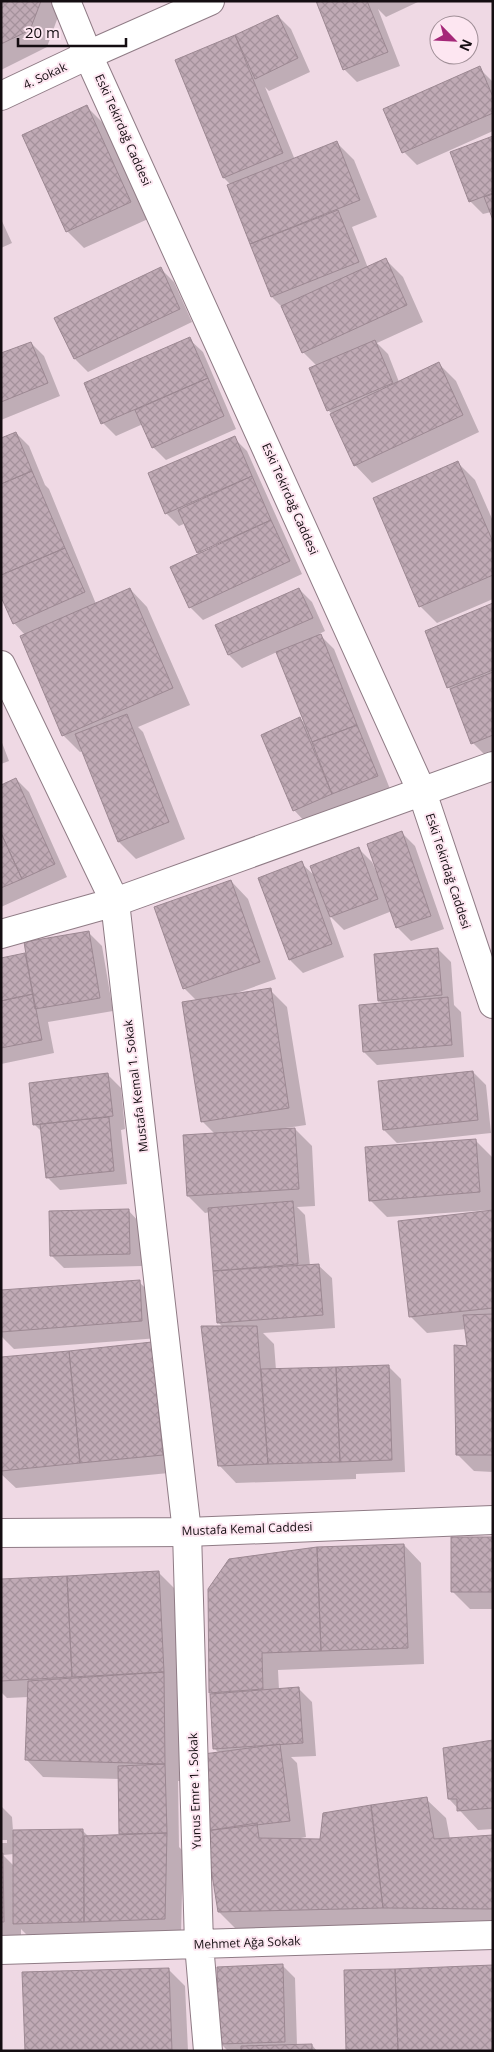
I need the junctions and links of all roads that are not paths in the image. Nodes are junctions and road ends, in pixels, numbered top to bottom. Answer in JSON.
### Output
{"nodes":[{"id":1,"x":66,"y":1,"type":"edge"},
{"id":2,"x":210,"y":1,"type":"edge"},
{"id":3,"x":88,"y":55,"type":"junction"},
{"id":4,"x":1,"y":96,"type":"edge"},
{"id":5,"x":1,"y":665,"type":"edge"},
{"id":6,"x":493,"y":766,"type":"edge"},
{"id":7,"x":422,"y":792,"type":"junction"},
{"id":8,"x":114,"y":902,"type":"junction"},
{"id":9,"x":1,"y":934,"type":"edge"},
{"id":10,"x":493,"y":1004,"type":"edge"},
{"id":11,"x":493,"y":1520,"type":"edge"},
{"id":12,"x":187,"y":1532,"type":"junction"},
{"id":13,"x":1,"y":1533,"type":"edge"},
{"id":14,"x":493,"y":1935,"type":"edge"},
{"id":15,"x":199,"y":1944,"type":"junction"},
{"id":16,"x":1,"y":1950,"type":"edge"},
{"id":17,"x":208,"y":2051,"type":"edge"}],
"edges":[{"from":1,"to":3,"type":"street","name":"Eski Tekirdağ Caddesi"},
{"from":2,"to":3,"type":"street","name":"4. Sokak"},
{"from":3,"to":4,"type":"street","name":"4. Sokak"},
{"from":3,"to":7,"type":"street","name":"Eski Tekirdağ Caddesi"},
{"from":5,"to":8,"type":"street","name":"Mustafa Kemal 1. Sokak"},
{"from":6,"to":7,"type":"street"},
{"from":7,"to":8,"type":"street"},
{"from":7,"to":10,"type":"street","name":"Eski Tekirdağ Caddesi"},
{"from":8,"to":9,"type":"street"},
{"from":8,"to":12,"type":"street","name":"Mustafa Kemal 1. Sokak"},
{"from":11,"to":12,"type":"street","name":"Mustafa Kemal Caddesi"},
{"from":12,"to":13,"type":"street","name":"Mustafa Kemal Caddesi"},
{"from":12,"to":15,"type":"street","name":"Yunus Emre 1. Sokak"},
{"from":14,"to":15,"type":"street","name":"Mehmet Ağa Sokak"},
{"from":15,"to":16,"type":"street","name":"Mehmet Ağa Sokak"},
{"from":15,"to":17,"type":"street","name":"Yunus Emre 1. Sokak"}]}
